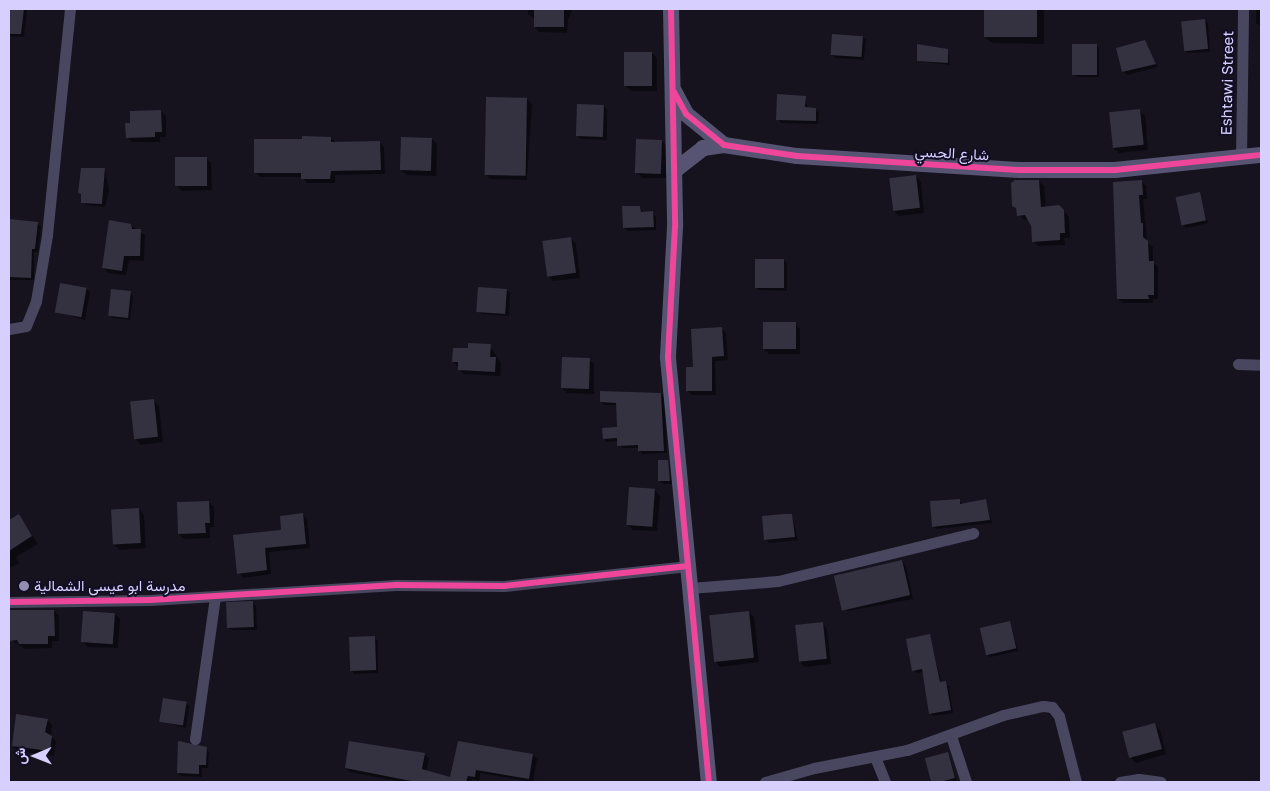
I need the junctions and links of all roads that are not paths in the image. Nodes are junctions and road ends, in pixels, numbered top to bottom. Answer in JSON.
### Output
{"nodes":[{"id":1,"x":70,"y":9,"type":"edge"},
{"id":2,"x":671,"y":9,"type":"edge"},
{"id":3,"x":1243,"y":9,"type":"edge"},
{"id":4,"x":671,"y":85,"type":"junction"},
{"id":5,"x":724,"y":145,"type":"junction"},
{"id":6,"x":1261,"y":155,"type":"edge"},
{"id":7,"x":1241,"y":158,"type":"junction"},
{"id":8,"x":674,"y":170,"type":"junction"},
{"id":9,"x":9,"y":329,"type":"edge"},
{"id":10,"x":1238,"y":364,"type":"dead end"},
{"id":11,"x":1261,"y":364,"type":"edge"},
{"id":12,"x":973,"y":533,"type":"dead end"},
{"id":13,"x":688,"y":566,"type":"junction"},
{"id":14,"x":690,"y":588,"type":"junction"},
{"id":15,"x":215,"y":596,"type":"junction"},
{"id":16,"x":9,"y":602,"type":"edge"},
{"id":17,"x":951,"y":736,"type":"junction"},
{"id":18,"x":195,"y":739,"type":"dead end"},
{"id":19,"x":875,"y":757,"type":"junction"},
{"id":20,"x":709,"y":782,"type":"edge"},
{"id":21,"x":765,"y":782,"type":"edge"},
{"id":22,"x":885,"y":782,"type":"edge"},
{"id":23,"x":966,"y":782,"type":"edge"},
{"id":24,"x":1076,"y":782,"type":"edge"},
{"id":25,"x":1120,"y":782,"type":"edge"},
{"id":26,"x":1161,"y":782,"type":"edge"}],
"edges":[{"from":1,"to":9,"type":"street"},
{"from":2,"to":4,"type":"street"},
{"from":3,"to":7,"type":"street","name":"Eshtawi Street"},
{"from":4,"to":5,"type":"street"},
{"from":4,"to":8,"type":"street"},
{"from":5,"to":7,"type":"street","name":"شارع الحسي"},
{"from":5,"to":8,"type":"street"},
{"from":6,"to":7,"type":"street","name":"شارع الحسي"},
{"from":8,"to":13,"type":"street"},
{"from":10,"to":11,"type":"street"},
{"from":12,"to":14,"type":"street"},
{"from":13,"to":14,"type":"street"},
{"from":13,"to":15,"type":"street"},
{"from":14,"to":20,"type":"street"},
{"from":15,"to":16,"type":"street"},
{"from":15,"to":18,"type":"street"},
{"from":17,"to":19,"type":"street"},
{"from":17,"to":23,"type":"street"},
{"from":17,"to":24,"type":"street"},
{"from":19,"to":21,"type":"street"},
{"from":19,"to":22,"type":"street"},
{"from":25,"to":26,"type":"street"}]}
